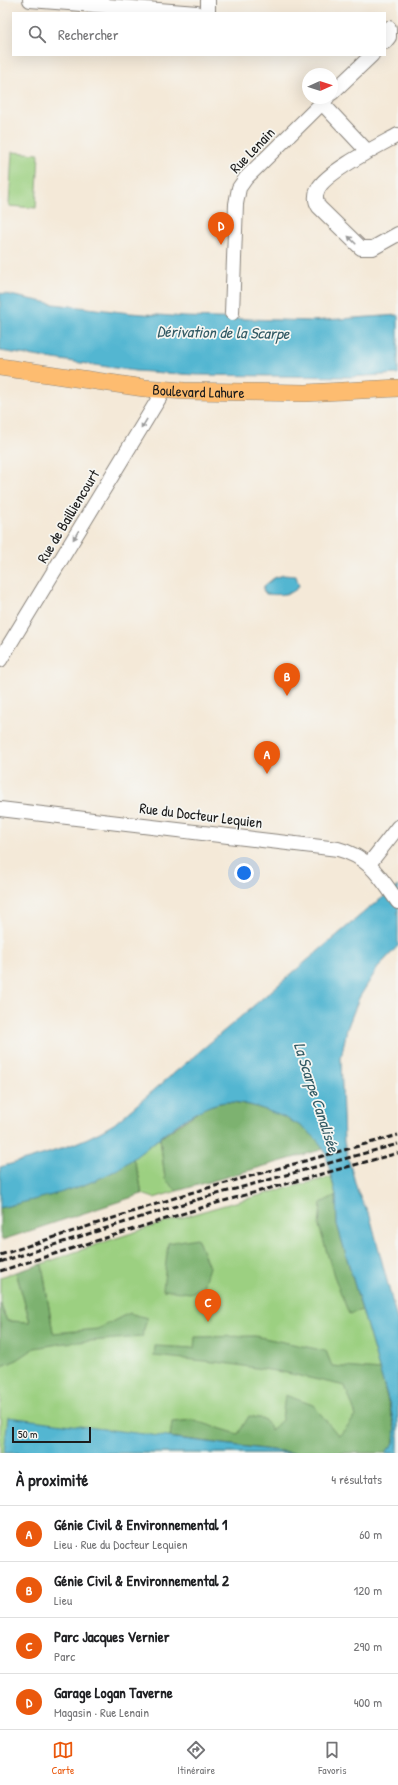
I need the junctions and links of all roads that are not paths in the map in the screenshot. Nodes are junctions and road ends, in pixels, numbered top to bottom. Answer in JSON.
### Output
{"nodes":[{"id":1,"x":30,"y":0,"type":"edge"},
{"id":2,"x":208,"y":0,"type":"edge"},
{"id":3,"x":184,"y":12,"type":"edge"},
{"id":4,"x":208,"y":12,"type":"edge"},
{"id":5,"x":391,"y":28,"type":"edge"},
{"id":6,"x":386,"y":41,"type":"edge"},
{"id":7,"x":371,"y":56,"type":"edge"},
{"id":8,"x":338,"y":87,"type":"edge"},
{"id":9,"x":321,"y":104,"type":"edge"},
{"id":10,"x":332,"y":104,"type":"edge"},
{"id":11,"x":398,"y":136,"type":"edge"},
{"id":12,"x":368,"y":152,"type":"junction"},
{"id":13,"x":398,"y":234,"type":"edge"},
{"id":14,"x":232,"y":314,"type":"dead end"},
{"id":15,"x":0,"y":367,"type":"edge"},
{"id":16,"x":398,"y":388,"type":"edge"},
{"id":17,"x":164,"y":390,"type":"junction"},
{"id":18,"x":0,"y":660,"type":"edge"},
{"id":19,"x":0,"y":809,"type":"edge"},
{"id":20,"x":398,"y":827,"type":"edge"},
{"id":21,"x":369,"y":864,"type":"junction"},
{"id":22,"x":398,"y":902,"type":"edge"}],
"edges":[{"from":1,"to":3,"type":"street"},
{"from":2,"to":4,"type":"street"},
{"from":5,"to":6,"type":"street"},
{"from":7,"to":8,"type":"street","name":"Rue Lenain"},
{"from":9,"to":14,"type":"street","name":"Rue Lenain"},
{"from":10,"to":12,"type":"street"},
{"from":11,"to":12,"type":"street"},
{"from":13,"to":12,"type":"street","one_way":true},
{"from":15,"to":17,"type":"main road","name":"Boulevard Lahure"},
{"from":16,"to":17,"type":"main road","name":"Boulevard Lahure"},
{"from":17,"to":18,"type":"street","name":"Rue de Bailliencourt","one_way":true},
{"from":19,"to":21,"type":"street","name":"Rue du Docteur Lequien"},
{"from":20,"to":21,"type":"street"},
{"from":21,"to":22,"type":"street","name":"Rue du Docteur Lequien"}]}
